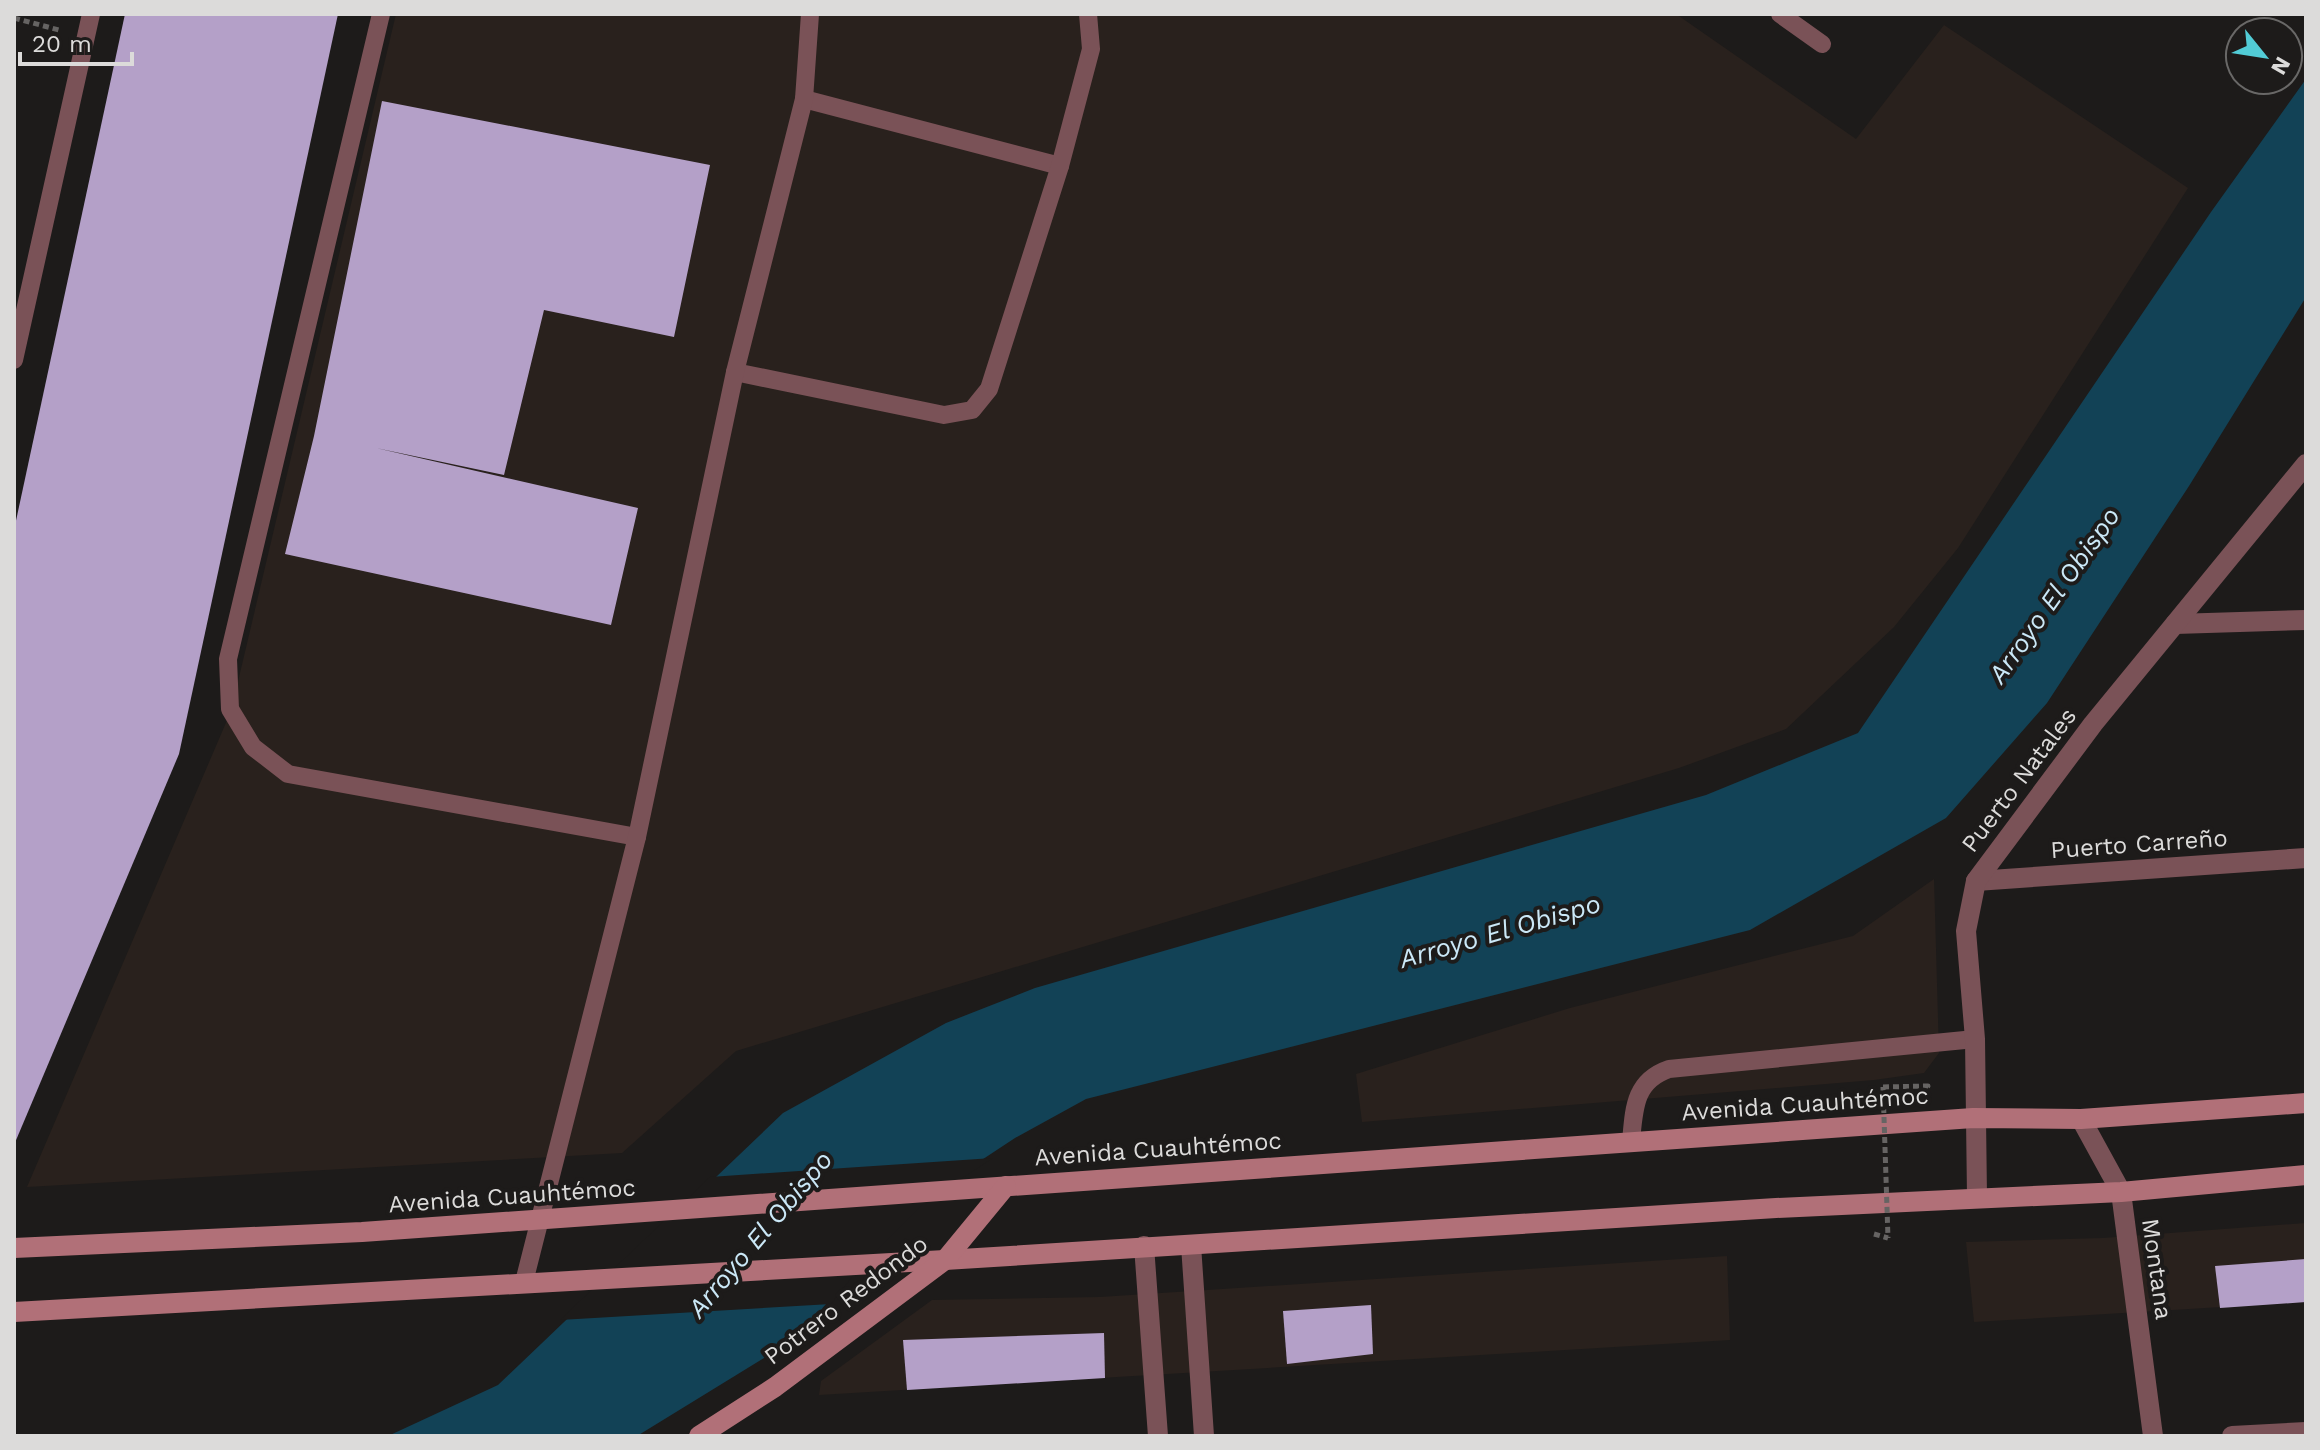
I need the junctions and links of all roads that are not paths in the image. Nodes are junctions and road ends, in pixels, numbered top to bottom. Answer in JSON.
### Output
{"nodes":[{"id":1,"x":91,"y":14,"type":"edge"},
{"id":2,"x":381,"y":14,"type":"edge"},
{"id":3,"x":810,"y":14,"type":"edge"},
{"id":4,"x":1088,"y":14,"type":"edge"},
{"id":5,"x":1780,"y":14,"type":"edge"},
{"id":6,"x":1822,"y":44,"type":"dead end"},
{"id":7,"x":804,"y":99,"type":"junction"},
{"id":8,"x":1060,"y":166,"type":"junction"},
{"id":9,"x":14,"y":360,"type":"edge"},
{"id":10,"x":735,"y":372,"type":"junction"},
{"id":11,"x":2306,"y":464,"type":"edge"},
{"id":12,"x":2306,"y":620,"type":"edge"},
{"id":13,"x":2175,"y":624,"type":"junction"},
{"id":14,"x":637,"y":837,"type":"junction"},
{"id":15,"x":2306,"y":858,"type":"edge"},
{"id":16,"x":1976,"y":881,"type":"junction"},
{"id":17,"x":1975,"y":1039,"type":"junction"},
{"id":18,"x":2306,"y":1103,"type":"edge"},
{"id":19,"x":1973,"y":1118,"type":"junction"},
{"id":20,"x":2081,"y":1119,"type":"junction"},
{"id":21,"x":1631,"y":1142,"type":"junction"},
{"id":22,"x":2306,"y":1175,"type":"edge"},
{"id":23,"x":1006,"y":1186,"type":"junction"},
{"id":24,"x":2121,"y":1192,"type":"junction"},
{"id":25,"x":1977,"y":1197,"type":"junction"},
{"id":26,"x":538,"y":1219,"type":"junction"},
{"id":27,"x":1191,"y":1245,"type":"junction"},
{"id":28,"x":1144,"y":1246,"type":"junction"},
{"id":29,"x":14,"y":1248,"type":"edge"},
{"id":30,"x":945,"y":1260,"type":"junction"},
{"id":31,"x":524,"y":1282,"type":"junction"},
{"id":32,"x":14,"y":1312,"type":"edge"},
{"id":33,"x":2306,"y":1432,"type":"edge"},
{"id":34,"x":699,"y":1436,"type":"edge"},
{"id":35,"x":1158,"y":1436,"type":"edge"},
{"id":36,"x":1204,"y":1436,"type":"edge"},
{"id":37,"x":2153,"y":1436,"type":"edge"},
{"id":38,"x":2232,"y":1436,"type":"edge"}],
"edges":[{"from":1,"to":9,"type":"lane"},
{"from":2,"to":14,"type":"lane"},
{"from":3,"to":7,"type":"lane"},
{"from":4,"to":8,"type":"lane"},
{"from":5,"to":6,"type":"lane"},
{"from":7,"to":8,"type":"lane"},
{"from":7,"to":10,"type":"lane"},
{"from":8,"to":10,"type":"lane"},
{"from":10,"to":14,"type":"lane"},
{"from":11,"to":13,"type":"street","name":"Puerto Natales"},
{"from":12,"to":13,"type":"street"},
{"from":13,"to":16,"type":"street","name":"Puerto Natales"},
{"from":14,"to":26,"type":"lane"},
{"from":15,"to":16,"type":"street","name":"Puerto Carreño"},
{"from":16,"to":17,"type":"street","name":"Puerto Natales"},
{"from":17,"to":19,"type":"street","name":"Puerto Natales"},
{"from":17,"to":21,"type":"lane"},
{"from":18,"to":20,"type":"main road","name":"Avenida Cuauhtémoc"},
{"from":19,"to":20,"type":"main road","name":"Avenida Cuauhtémoc"},
{"from":19,"to":21,"type":"main road","name":"Avenida Cuauhtémoc"},
{"from":19,"to":25,"type":"street","name":"Puerto Natales"},
{"from":20,"to":24,"type":"street","name":"Montana"},
{"from":21,"to":23,"type":"main road","name":"Avenida Cuauhtémoc"},
{"from":22,"to":24,"type":"main road"},
{"from":23,"to":26,"type":"main road","name":"Avenida Cuauhtémoc"},
{"from":23,"to":30,"type":"main road","name":"Potrero Redondo"},
{"from":24,"to":25,"type":"main road"},
{"from":24,"to":37,"type":"street","name":"Montana"},
{"from":25,"to":27,"type":"main road"},
{"from":26,"to":29,"type":"main road","name":"Avenida Cuauhtémoc"},
{"from":26,"to":31,"type":"lane"},
{"from":27,"to":28,"type":"main road"},
{"from":27,"to":36,"type":"street"},
{"from":28,"to":30,"type":"main road"},
{"from":28,"to":35,"type":"street"},
{"from":30,"to":31,"type":"main road"},
{"from":30,"to":34,"type":"main road","name":"Potrero Redondo"},
{"from":31,"to":32,"type":"main road"},
{"from":33,"to":38,"type":"street"}]}
